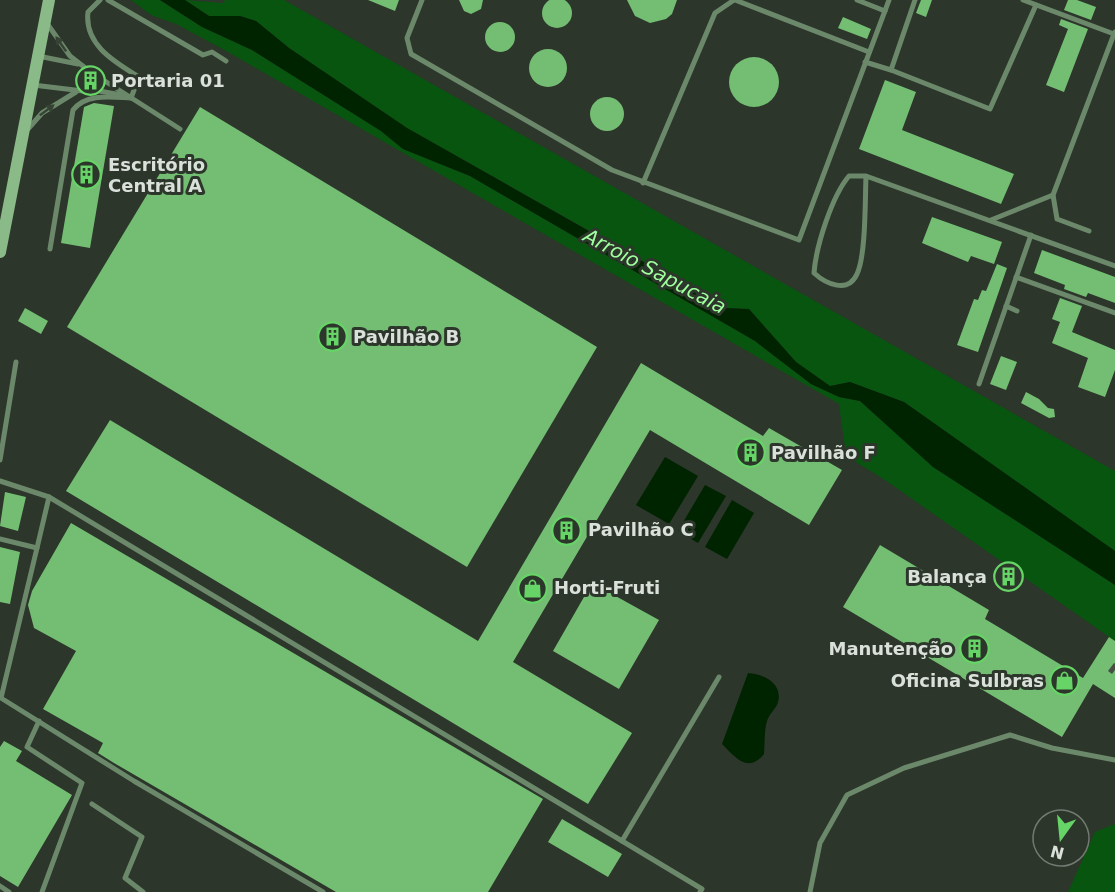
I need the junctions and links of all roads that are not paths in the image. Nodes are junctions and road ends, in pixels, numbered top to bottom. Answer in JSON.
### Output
{"nodes":[{"id":1,"x":49,"y":0,"type":"edge"},
{"id":2,"x":100,"y":0,"type":"edge"},
{"id":3,"x":108,"y":0,"type":"edge"},
{"id":4,"x":422,"y":0,"type":"edge"},
{"id":5,"x":735,"y":0,"type":"edge"},
{"id":6,"x":857,"y":0,"type":"edge"},
{"id":7,"x":889,"y":0,"type":"edge"},
{"id":8,"x":915,"y":0,"type":"edge"},
{"id":9,"x":1023,"y":0,"type":"edge"},
{"id":10,"x":1036,"y":5,"type":"junction"},
{"id":11,"x":885,"y":11,"type":"junction"},
{"id":12,"x":45,"y":20,"type":"junction"},
{"id":13,"x":1114,"y":33,"type":"edge"},
{"id":14,"x":869,"y":52,"type":"junction"},
{"id":15,"x":38,"y":56,"type":"junction"},
{"id":16,"x":226,"y":61,"type":"dead end"},
{"id":17,"x":865,"y":62,"type":"junction"},
{"id":18,"x":80,"y":64,"type":"junction"},
{"id":19,"x":88,"y":70,"type":"dead end"},
{"id":20,"x":891,"y":70,"type":"junction"},
{"id":21,"x":96,"y":76,"type":"dead end"},
{"id":22,"x":33,"y":85,"type":"junction"},
{"id":23,"x":93,"y":90,"type":"dead end"},
{"id":24,"x":83,"y":91,"type":"dead end"},
{"id":25,"x":76,"y":92,"type":"junction"},
{"id":26,"x":131,"y":98,"type":"junction"},
{"id":27,"x":180,"y":129,"type":"dead end"},
{"id":28,"x":23,"y":134,"type":"junction"},
{"id":29,"x":866,"y":176,"type":"junction"},
{"id":30,"x":643,"y":183,"type":"junction"},
{"id":31,"x":1053,"y":195,"type":"junction"},
{"id":32,"x":990,"y":220,"type":"junction"},
{"id":33,"x":1089,"y":231,"type":"dead end"},
{"id":34,"x":1031,"y":235,"type":"junction"},
{"id":35,"x":50,"y":249,"type":"dead end"},
{"id":36,"x":0,"y":252,"type":"edge"},
{"id":37,"x":1115,"y":266,"type":"edge"},
{"id":38,"x":1016,"y":277,"type":"junction"},
{"id":39,"x":1006,"y":306,"type":"junction"},
{"id":40,"x":1017,"y":311,"type":"dead end"},
{"id":41,"x":1115,"y":313,"type":"edge"},
{"id":42,"x":16,"y":362,"type":"dead end"},
{"id":43,"x":980,"y":384,"type":"dead end"},
{"id":44,"x":0,"y":460,"type":"edge"},
{"id":45,"x":0,"y":481,"type":"edge"},
{"id":46,"x":49,"y":497,"type":"junction"},
{"id":47,"x":0,"y":539,"type":"edge"},
{"id":48,"x":37,"y":548,"type":"junction"},
{"id":49,"x":719,"y":677,"type":"dead end"},
{"id":50,"x":39,"y":721,"type":"junction"},
{"id":51,"x":1115,"y":760,"type":"edge"},
{"id":52,"x":92,"y":804,"type":"dead end"},
{"id":53,"x":622,"y":841,"type":"junction"},
{"id":54,"x":0,"y":886,"type":"edge"},
{"id":55,"x":9,"y":892,"type":"edge"},
{"id":56,"x":42,"y":892,"type":"edge"},
{"id":57,"x":143,"y":892,"type":"edge"},
{"id":58,"x":323,"y":892,"type":"edge"},
{"id":59,"x":700,"y":892,"type":"edge"},
{"id":60,"x":810,"y":892,"type":"edge"}],
"edges":[{"from":1,"to":12,"type":"main road"},
{"from":2,"to":26,"type":"lane"},
{"from":3,"to":16,"type":"lane"},
{"from":4,"to":30,"type":"lane"},
{"from":5,"to":14,"type":"lane"},
{"from":5,"to":30,"type":"lane"},
{"from":6,"to":11,"type":"lane"},
{"from":7,"to":11,"type":"lane"},
{"from":8,"to":20,"type":"lane"},
{"from":9,"to":10,"type":"lane"},
{"from":10,"to":13,"type":"lane"},
{"from":10,"to":20,"type":"lane"},
{"from":11,"to":14,"type":"lane"},
{"from":12,"to":15,"type":"main road"},
{"from":18,"to":12,"type":"lane","one_way":true},
{"from":13,"to":31,"type":"lane"},
{"from":14,"to":17,"type":"lane"},
{"from":15,"to":18,"type":"lane"},
{"from":15,"to":22,"type":"main road"},
{"from":17,"to":20,"type":"lane"},
{"from":17,"to":30,"type":"lane"},
{"from":18,"to":19,"type":"lane"},
{"from":21,"to":26,"type":"lane"},
{"from":22,"to":25,"type":"lane"},
{"from":22,"to":28,"type":"main road"},
{"from":23,"to":26,"type":"lane"},
{"from":24,"to":25,"type":"lane"},
{"from":28,"to":25,"type":"lane","one_way":true},
{"from":26,"to":27,"type":"lane"},
{"from":26,"to":35,"type":"lane"},
{"from":28,"to":36,"type":"main road"},
{"from":29,"to":29,"type":"lane"},
{"from":29,"to":32,"type":"lane"},
{"from":31,"to":32,"type":"lane"},
{"from":31,"to":33,"type":"lane"},
{"from":32,"to":34,"type":"lane"},
{"from":34,"to":37,"type":"lane"},
{"from":34,"to":38,"type":"lane"},
{"from":38,"to":39,"type":"lane"},
{"from":38,"to":41,"type":"lane"},
{"from":39,"to":40,"type":"lane"},
{"from":39,"to":43,"type":"lane"},
{"from":42,"to":44,"type":"lane"},
{"from":45,"to":46,"type":"lane"},
{"from":46,"to":48,"type":"lane"},
{"from":46,"to":53,"type":"lane"},
{"from":47,"to":48,"type":"lane"},
{"from":48,"to":50,"type":"lane"},
{"from":49,"to":53,"type":"lane"},
{"from":50,"to":56,"type":"lane"},
{"from":50,"to":58,"type":"lane"},
{"from":51,"to":60,"type":"lane"},
{"from":52,"to":57,"type":"lane"},
{"from":53,"to":59,"type":"lane"},
{"from":54,"to":55,"type":"lane"}]}
